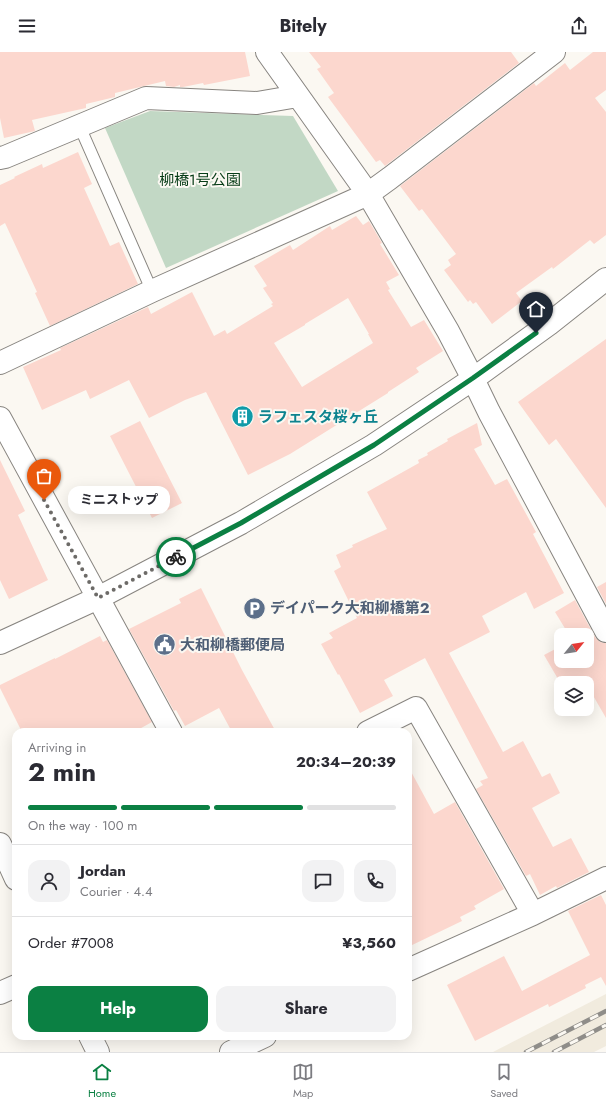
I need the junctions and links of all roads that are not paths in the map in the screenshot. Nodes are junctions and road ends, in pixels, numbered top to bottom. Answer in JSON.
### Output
{"nodes":[{"id":1,"x":267,"y":52,"type":"edge"},
{"id":2,"x":554,"y":52,"type":"edge"},
{"id":3,"x":298,"y":96,"type":"junction"},
{"id":4,"x":79,"y":125,"type":"junction"},
{"id":5,"x":0,"y":158,"type":"edge"},
{"id":6,"x":368,"y":194,"type":"junction"},
{"id":7,"x":606,"y":279,"type":"edge"},
{"id":8,"x":152,"y":291,"type":"junction"},
{"id":9,"x":0,"y":364,"type":"edge"},
{"id":10,"x":473,"y":378,"type":"junction"},
{"id":11,"x":0,"y":418,"type":"edge"},
{"id":12,"x":98,"y":598,"type":"junction"},
{"id":13,"x":606,"y":631,"type":"edge"},
{"id":14,"x":0,"y":643,"type":"edge"},
{"id":15,"x":169,"y":728,"type":"edge"},
{"id":16,"x":376,"y":728,"type":"edge"},
{"id":17,"x":0,"y":844,"type":"edge"},
{"id":18,"x":12,"y":870,"type":"edge"},
{"id":19,"x":606,"y":878,"type":"edge"},
{"id":20,"x":533,"y":914,"type":"junction"},
{"id":21,"x":412,"y":968,"type":"edge"},
{"id":22,"x":12,"y":988,"type":"edge"},
{"id":23,"x":0,"y":993,"type":"edge"},
{"id":24,"x":92,"y":1040,"type":"edge"},
{"id":25,"x":256,"y":1040,"type":"edge"},
{"id":26,"x":98,"y":1052,"type":"edge"},
{"id":27,"x":231,"y":1052,"type":"edge"}],
"edges":[{"from":1,"to":3,"type":"street"},
{"from":2,"to":6,"type":"street"},
{"from":3,"to":4,"type":"street"},
{"from":3,"to":6,"type":"street"},
{"from":4,"to":5,"type":"street"},
{"from":4,"to":8,"type":"lane"},
{"from":6,"to":8,"type":"street"},
{"from":6,"to":10,"type":"street"},
{"from":7,"to":10,"type":"street"},
{"from":8,"to":9,"type":"street"},
{"from":10,"to":12,"type":"street"},
{"from":10,"to":13,"type":"street"},
{"from":11,"to":12,"type":"street"},
{"from":12,"to":14,"type":"street"},
{"from":12,"to":15,"type":"street"},
{"from":16,"to":20,"type":"street"},
{"from":17,"to":18,"type":"street"},
{"from":19,"to":20,"type":"street"},
{"from":20,"to":21,"type":"street"},
{"from":22,"to":23,"type":"street"},
{"from":24,"to":26,"type":"street"},
{"from":25,"to":27,"type":"street"}]}
